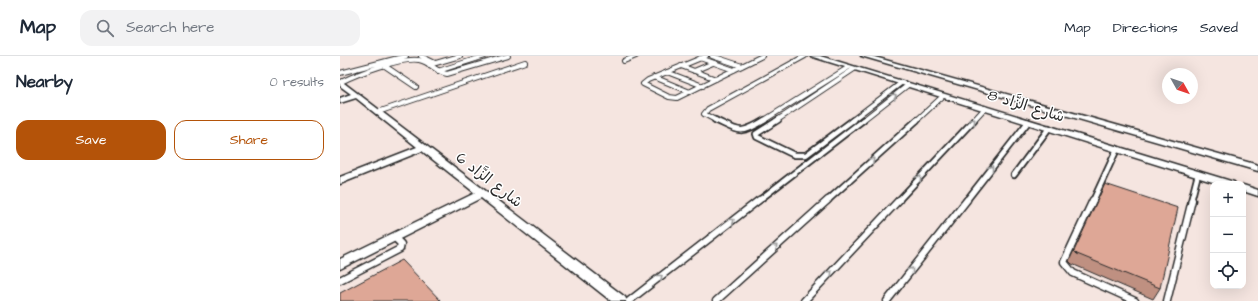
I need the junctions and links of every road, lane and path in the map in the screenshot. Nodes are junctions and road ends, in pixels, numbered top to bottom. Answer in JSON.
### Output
{"nodes":[{"id":1,"x":406,"y":56,"type":"edge"},
{"id":2,"x":421,"y":56,"type":"edge"},
{"id":3,"x":460,"y":56,"type":"edge"},
{"id":4,"x":485,"y":56,"type":"edge"},
{"id":5,"x":508,"y":56,"type":"edge"},
{"id":6,"x":636,"y":56,"type":"edge"},
{"id":7,"x":706,"y":56,"type":"edge"},
{"id":8,"x":712,"y":56,"type":"edge"},
{"id":9,"x":762,"y":56,"type":"edge"},
{"id":10,"x":805,"y":56,"type":"edge"},
{"id":11,"x":813,"y":56,"type":"edge"},
{"id":12,"x":864,"y":56,"type":"edge"},
{"id":13,"x":700,"y":58,"type":"junction"},
{"id":14,"x":624,"y":61,"type":"dead end"},
{"id":15,"x":525,"y":62,"type":"dead end"},
{"id":16,"x":435,"y":63,"type":"junction"},
{"id":17,"x":713,"y":63,"type":"junction"},
{"id":18,"x":429,"y":65,"type":"junction"},
{"id":19,"x":385,"y":66,"type":"junction"},
{"id":20,"x":681,"y":66,"type":"junction"},
{"id":21,"x":742,"y":66,"type":"junction"},
{"id":22,"x":852,"y":68,"type":"junction"},
{"id":23,"x":734,"y":70,"type":"junction"},
{"id":24,"x":438,"y":71,"type":"junction"},
{"id":25,"x":694,"y":71,"type":"junction"},
{"id":26,"x":667,"y":72,"type":"junction"},
{"id":27,"x":654,"y":77,"type":"junction"},
{"id":28,"x":340,"y":79,"type":"edge"},
{"id":29,"x":716,"y":79,"type":"junction"},
{"id":30,"x":904,"y":84,"type":"junction"},
{"id":31,"x":416,"y":86,"type":"dead end"},
{"id":32,"x":703,"y":86,"type":"junction"},
{"id":33,"x":690,"y":92,"type":"junction"},
{"id":34,"x":356,"y":95,"type":"junction"},
{"id":35,"x":943,"y":96,"type":"junction"},
{"id":36,"x":340,"y":101,"type":"edge"},
{"id":37,"x":985,"y":108,"type":"junction"},
{"id":38,"x":378,"y":112,"type":"junction"},
{"id":39,"x":1028,"y":122,"type":"junction"},
{"id":40,"x":1049,"y":128,"type":"junction"},
{"id":41,"x":422,"y":148,"type":"junction"},
{"id":42,"x":1117,"y":149,"type":"junction"},
{"id":43,"x":1258,"y":168,"type":"edge"},
{"id":44,"x":1198,"y":174,"type":"junction"},
{"id":45,"x":1014,"y":175,"type":"dead end"},
{"id":46,"x":340,"y":181,"type":"edge"},
{"id":47,"x":1220,"y":181,"type":"edge"},
{"id":48,"x":1246,"y":189,"type":"edge"},
{"id":49,"x":1258,"y":193,"type":"edge"},
{"id":50,"x":481,"y":194,"type":"junction"},
{"id":51,"x":394,"y":237,"type":"junction"},
{"id":52,"x":340,"y":264,"type":"edge"},
{"id":53,"x":340,"y":280,"type":"edge"},
{"id":54,"x":620,"y":301,"type":"edge"},
{"id":55,"x":629,"y":301,"type":"edge"},
{"id":56,"x":716,"y":301,"type":"edge"},
{"id":57,"x":804,"y":301,"type":"edge"},
{"id":58,"x":887,"y":301,"type":"edge"},
{"id":59,"x":1135,"y":301,"type":"edge"},
{"id":60,"x":1167,"y":301,"type":"edge"}],
"edges":[{"from":1,"to":28,"type":"lane"},
{"from":2,"to":16,"type":"lane"},
{"from":3,"to":16,"type":"lane"},
{"from":4,"to":24,"type":"lane"},
{"from":5,"to":24,"type":"lane"},
{"from":6,"to":14,"type":"lane"},
{"from":7,"to":13,"type":"lane"},
{"from":8,"to":21,"type":"lane"},
{"from":9,"to":21,"type":"lane"},
{"from":10,"to":22,"type":"lane"},
{"from":11,"to":22,"type":"street","name":"شارع الزَّاد 8"},
{"from":12,"to":43,"type":"street","name":"شارع الزَّاد 8"},
{"from":13,"to":17,"type":"lane"},
{"from":13,"to":20,"type":"lane"},
{"from":15,"to":38,"type":"lane"},
{"from":16,"to":18,"type":"lane"},
{"from":17,"to":23,"type":"lane"},
{"from":17,"to":25,"type":"lane"},
{"from":18,"to":19,"type":"lane"},
{"from":18,"to":24,"type":"lane"},
{"from":19,"to":28,"type":"lane"},
{"from":19,"to":31,"type":"lane"},
{"from":20,"to":25,"type":"lane"},
{"from":20,"to":26,"type":"lane"},
{"from":21,"to":23,"type":"lane"},
{"from":22,"to":30,"type":"street","name":"شارع الزَّاد 8"},
{"from":22,"to":30,"type":"lane"},
{"from":23,"to":29,"type":"lane"},
{"from":25,"to":29,"type":"lane"},
{"from":26,"to":27,"type":"lane"},
{"from":26,"to":32,"type":"lane"},
{"from":27,"to":33,"type":"lane"},
{"from":27,"to":33,"type":"lane"},
{"from":28,"to":34,"type":"street","name":"شارع الزَّاد 6"},
{"from":29,"to":32,"type":"lane"},
{"from":30,"to":35,"type":"street","name":"شارع الزَّاد 8"},
{"from":55,"to":30,"type":"lane","one_way":true},
{"from":32,"to":33,"type":"lane"},
{"from":34,"to":36,"type":"street"},
{"from":34,"to":38,"type":"street","name":"شارع الزَّاد 6"},
{"from":35,"to":37,"type":"street","name":"شارع الزَّاد 8"},
{"from":56,"to":35,"type":"lane","one_way":true},
{"from":37,"to":39,"type":"street","name":"شارع الزَّاد 8"},
{"from":57,"to":37,"type":"lane","one_way":true},
{"from":38,"to":41,"type":"street","name":"شارع الزَّاد 6"},
{"from":39,"to":40,"type":"street","name":"شارع الزَّاد 8"},
{"from":58,"to":39,"type":"lane","one_way":true},
{"from":40,"to":42,"type":"street","name":"شارع الزَّاد 8"},
{"from":40,"to":45,"type":"lane"},
{"from":41,"to":46,"type":"street"},
{"from":41,"to":50,"type":"street","name":"شارع الزَّاد 6"},
{"from":42,"to":44,"type":"street","name":"شارع الزَّاد 8"},
{"from":42,"to":59,"type":"lane"},
{"from":44,"to":47,"type":"street","name":"شارع الزَّاد 8"},
{"from":44,"to":60,"type":"lane"},
{"from":48,"to":49,"type":"street"},
{"from":50,"to":51,"type":"street"},
{"from":50,"to":54,"type":"street","name":"شارع الزَّاد 6"},
{"from":51,"to":52,"type":"street"},
{"from":51,"to":53,"type":"lane"}]}
